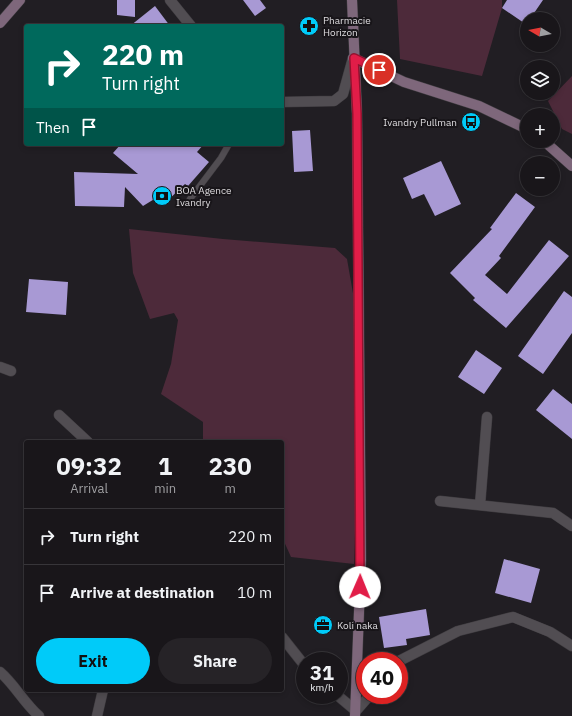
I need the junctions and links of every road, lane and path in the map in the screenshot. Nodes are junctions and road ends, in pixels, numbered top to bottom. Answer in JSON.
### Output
{"nodes":[{"id":1,"x":20,"y":0,"type":"edge"},
{"id":2,"x":170,"y":0,"type":"edge"},
{"id":3,"x":352,"y":0,"type":"edge"},
{"id":4,"x":1,"y":20,"type":"edge"},
{"id":5,"x":189,"y":24,"type":"edge"},
{"id":6,"x":354,"y":58,"type":"junction"},
{"id":7,"x":284,"y":102,"type":"edge"},
{"id":8,"x":520,"y":126,"type":"edge"},
{"id":9,"x":228,"y":146,"type":"edge"},
{"id":10,"x":552,"y":148,"type":"edge"},
{"id":11,"x":572,"y":166,"type":"edge"},
{"id":12,"x":190,"y":199,"type":"dead end"},
{"id":13,"x":0,"y":367,"type":"edge"},
{"id":14,"x":11,"y":371,"type":"dead end"},
{"id":15,"x":59,"y":415,"type":"dead end"},
{"id":16,"x":487,"y":417,"type":"dead end"},
{"id":17,"x":86,"y":440,"type":"edge"},
{"id":18,"x":440,"y":501,"type":"dead end"},
{"id":19,"x":480,"y":505,"type":"junction"},
{"id":20,"x":572,"y":526,"type":"edge"},
{"id":21,"x":284,"y":640,"type":"edge"},
{"id":22,"x":572,"y":646,"type":"edge"},
{"id":23,"x":296,"y":655,"type":"edge"},
{"id":24,"x":408,"y":656,"type":"edge"},
{"id":25,"x":0,"y":672,"type":"edge"},
{"id":26,"x":103,"y":692,"type":"edge"},
{"id":27,"x":346,"y":704,"type":"edge"},
{"id":28,"x":363,"y":704,"type":"edge"},
{"id":29,"x":356,"y":714,"type":"edge"},
{"id":30,"x":39,"y":716,"type":"edge"},
{"id":31,"x":97,"y":716,"type":"edge"}],
"edges":[{"from":1,"to":4,"type":"street"},
{"from":2,"to":5,"type":"street"},
{"from":3,"to":6,"type":"street"},
{"from":6,"to":7,"type":"street"},
{"from":6,"to":8,"type":"street"},
{"from":6,"to":29,"type":"street"},
{"from":9,"to":12,"type":"lane"},
{"from":10,"to":11,"type":"street"},
{"from":13,"to":14,"type":"street"},
{"from":15,"to":17,"type":"street"},
{"from":16,"to":19,"type":"street"},
{"from":18,"to":19,"type":"street"},
{"from":19,"to":20,"type":"street"},
{"from":21,"to":23,"type":"street"},
{"from":22,"to":24,"type":"street"},
{"from":25,"to":30,"type":"street"},
{"from":26,"to":31,"type":"street"},
{"from":27,"to":29,"type":"street"},
{"from":28,"to":29,"type":"street"}]}
